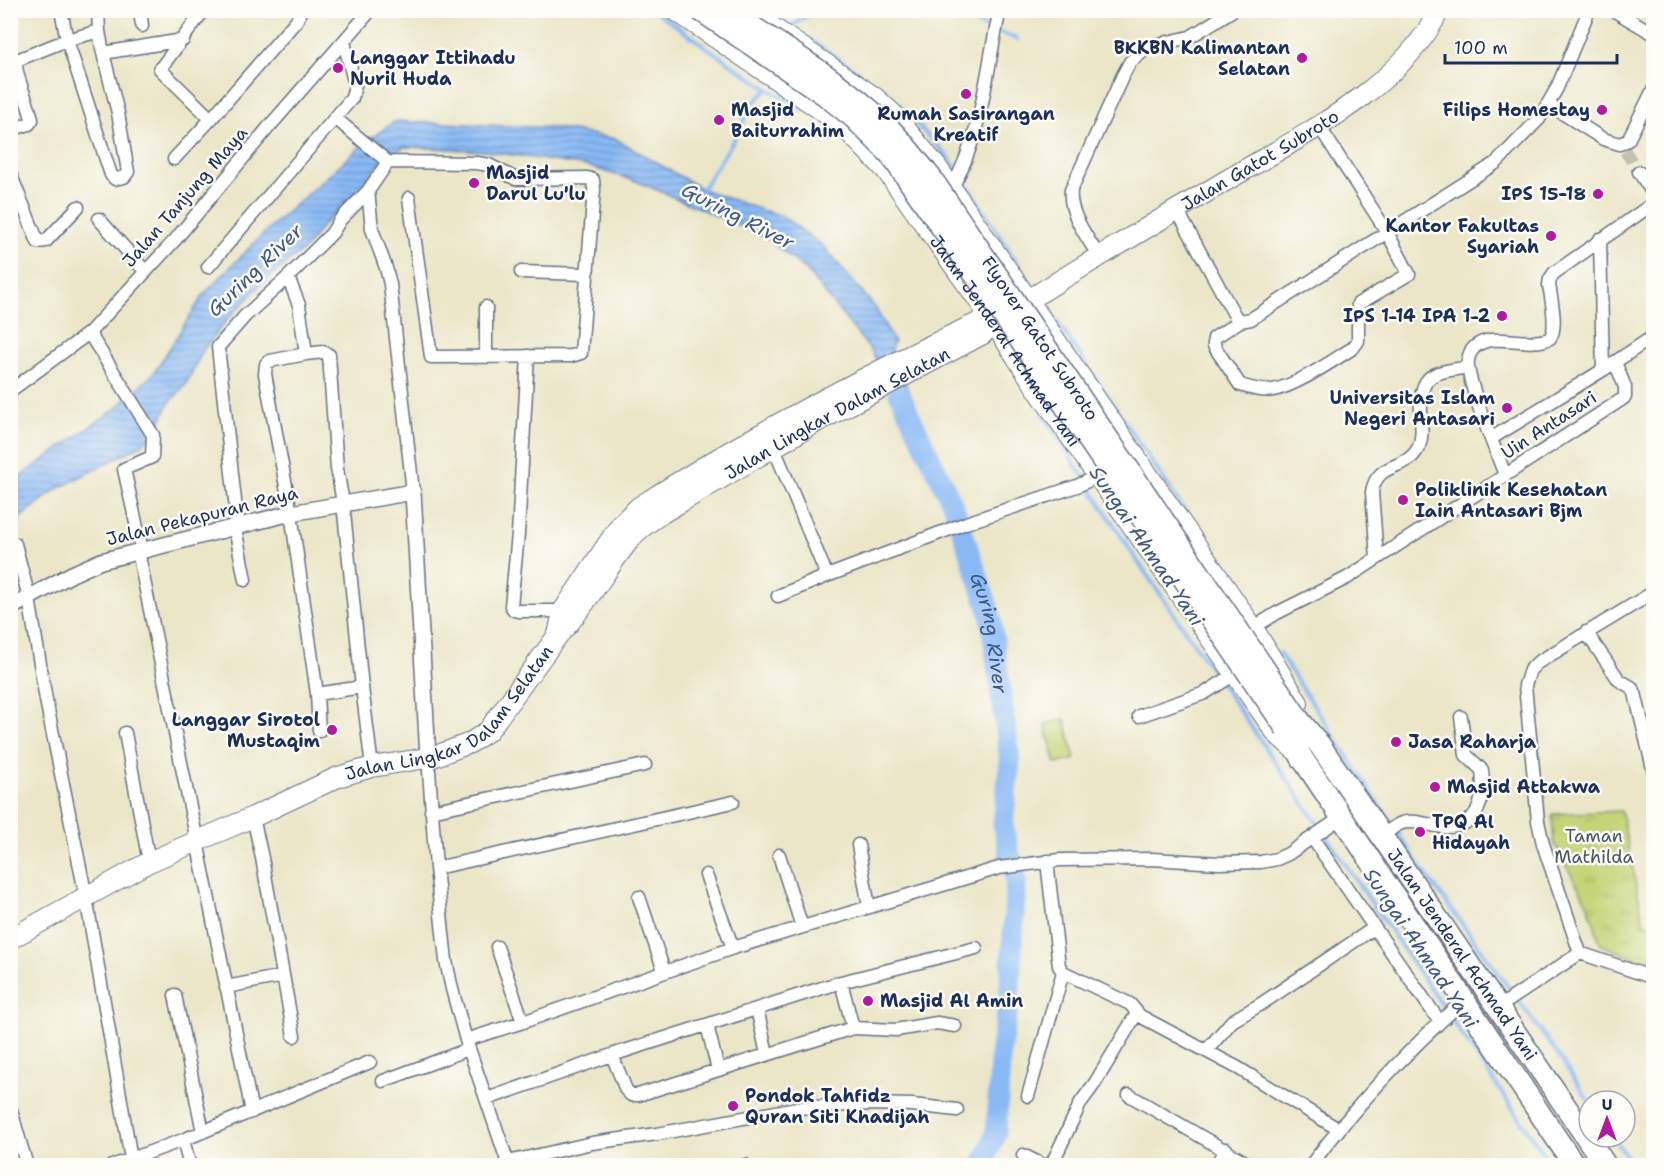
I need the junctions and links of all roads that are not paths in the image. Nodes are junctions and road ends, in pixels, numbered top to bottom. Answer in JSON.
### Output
{"nodes":[{"id":1,"x":61,"y":10,"type":"edge"},
{"id":2,"x":98,"y":10,"type":"edge"},
{"id":3,"x":140,"y":10,"type":"edge"},
{"id":4,"x":204,"y":10,"type":"edge"},
{"id":5,"x":298,"y":10,"type":"edge"},
{"id":6,"x":372,"y":10,"type":"edge"},
{"id":7,"x":675,"y":10,"type":"edge"},
{"id":8,"x":700,"y":10,"type":"edge"},
{"id":9,"x":726,"y":10,"type":"edge"},
{"id":10,"x":747,"y":10,"type":"edge"},
{"id":11,"x":1000,"y":10,"type":"edge"},
{"id":12,"x":1233,"y":10,"type":"edge"},
{"id":13,"x":1440,"y":10,"type":"edge"},
{"id":14,"x":1589,"y":10,"type":"edge"},
{"id":15,"x":1613,"y":10,"type":"edge"},
{"id":16,"x":142,"y":26,"type":"dead end"},
{"id":17,"x":99,"y":31,"type":"junction"},
{"id":18,"x":1653,"y":34,"type":"edge"},
{"id":19,"x":67,"y":40,"type":"junction"},
{"id":20,"x":183,"y":40,"type":"junction"},
{"id":21,"x":344,"y":42,"type":"junction"},
{"id":22,"x":103,"y":52,"type":"junction"},
{"id":23,"x":1653,"y":88,"type":"edge"},
{"id":24,"x":1548,"y":104,"type":"junction"},
{"id":25,"x":335,"y":118,"type":"junction"},
{"id":26,"x":211,"y":119,"type":"junction"},
{"id":27,"x":1320,"y":126,"type":"junction"},
{"id":28,"x":10,"y":130,"type":"edge"},
{"id":29,"x":174,"y":159,"type":"dead end"},
{"id":30,"x":386,"y":160,"type":"junction"},
{"id":31,"x":1639,"y":172,"type":"tunnel mouth"},
{"id":32,"x":10,"y":173,"type":"edge"},
{"id":33,"x":957,"y":179,"type":"junction"},
{"id":34,"x":368,"y":191,"type":"junction"},
{"id":35,"x":1653,"y":195,"type":"edge"},
{"id":36,"x":409,"y":198,"type":"dead end"},
{"id":37,"x":1653,"y":203,"type":"edge"},
{"id":38,"x":78,"y":207,"type":"dead end"},
{"id":39,"x":1177,"y":210,"type":"junction"},
{"id":40,"x":99,"y":219,"type":"dead end"},
{"id":41,"x":979,"y":230,"type":"junction"},
{"id":42,"x":1388,"y":232,"type":"junction"},
{"id":43,"x":1600,"y":239,"type":"junction"},
{"id":44,"x":942,"y":249,"type":"junction"},
{"id":45,"x":1100,"y":257,"type":"junction"},
{"id":46,"x":208,"y":267,"type":"dead end"},
{"id":47,"x":145,"y":271,"type":"junction"},
{"id":48,"x":521,"y":272,"type":"dead end"},
{"id":49,"x":586,"y":274,"type":"junction"},
{"id":50,"x":288,"y":277,"type":"junction"},
{"id":51,"x":1040,"y":293,"type":"junction"},
{"id":52,"x":486,"y":307,"type":"dead end"},
{"id":53,"x":1240,"y":321,"type":"junction"},
{"id":54,"x":984,"y":326,"type":"junction"},
{"id":55,"x":89,"y":333,"type":"junction"},
{"id":56,"x":1653,"y":336,"type":"edge"},
{"id":57,"x":306,"y":354,"type":"junction"},
{"id":58,"x":486,"y":356,"type":"junction"},
{"id":59,"x":528,"y":356,"type":"junction"},
{"id":60,"x":1615,"y":362,"type":"junction"},
{"id":61,"x":1074,"y":366,"type":"junction"},
{"id":62,"x":1468,"y":367,"type":"junction"},
{"id":63,"x":1603,"y":370,"type":"junction"},
{"id":64,"x":882,"y":378,"type":"junction"},
{"id":65,"x":1038,"y":390,"type":"junction"},
{"id":66,"x":10,"y":391,"type":"edge"},
{"id":67,"x":1492,"y":438,"type":"junction"},
{"id":68,"x":774,"y":448,"type":"junction"},
{"id":69,"x":1505,"y":475,"type":"junction"},
{"id":70,"x":1094,"y":478,"type":"junction"},
{"id":71,"x":413,"y":492,"type":"junction"},
{"id":72,"x":342,"y":503,"type":"junction"},
{"id":73,"x":291,"y":513,"type":"junction"},
{"id":74,"x":236,"y":528,"type":"junction"},
{"id":75,"x":15,"y":544,"type":"dead end"},
{"id":76,"x":140,"y":551,"type":"junction"},
{"id":77,"x":1377,"y":558,"type":"junction"},
{"id":78,"x":827,"y":576,"type":"junction"},
{"id":79,"x":245,"y":580,"type":"dead end"},
{"id":80,"x":1653,"y":592,"type":"edge"},
{"id":81,"x":778,"y":596,"type":"dead end"},
{"id":82,"x":29,"y":598,"type":"junction"},
{"id":83,"x":10,"y":608,"type":"edge"},
{"id":84,"x":569,"y":614,"type":"junction"},
{"id":85,"x":1255,"y":627,"type":"junction"},
{"id":86,"x":1586,"y":632,"type":"junction"},
{"id":87,"x":1235,"y":674,"type":"junction"},
{"id":88,"x":362,"y":687,"type":"junction"},
{"id":89,"x":317,"y":694,"type":"junction"},
{"id":90,"x":1139,"y":716,"type":"dead end"},
{"id":91,"x":1461,"y":717,"type":"dead end"},
{"id":92,"x":1292,"y":724,"type":"junction"},
{"id":93,"x":319,"y":731,"type":"dead end"},
{"id":94,"x":125,"y":733,"type":"dead end"},
{"id":95,"x":1319,"y":744,"type":"junction"},
{"id":96,"x":1300,"y":754,"type":"junction"},
{"id":97,"x":428,"y":757,"type":"junction"},
{"id":98,"x":645,"y":765,"type":"dead end"},
{"id":99,"x":372,"y":767,"type":"junction"},
{"id":100,"x":1653,"y":773,"type":"edge"},
{"id":101,"x":733,"y":802,"type":"dead end"},
{"id":102,"x":431,"y":811,"type":"junction"},
{"id":103,"x":253,"y":817,"type":"junction"},
{"id":104,"x":1337,"y":821,"type":"junction"},
{"id":105,"x":1391,"y":830,"type":"junction"},
{"id":106,"x":1315,"y":837,"type":"junction"},
{"id":107,"x":197,"y":841,"type":"junction"},
{"id":108,"x":858,"y":844,"type":"dead end"},
{"id":109,"x":779,"y":855,"type":"dead end"},
{"id":110,"x":1047,"y":861,"type":"junction"},
{"id":111,"x":149,"y":862,"type":"junction"},
{"id":112,"x":436,"y":868,"type":"junction"},
{"id":113,"x":706,"y":875,"type":"dead end"},
{"id":114,"x":86,"y":897,"type":"junction"},
{"id":115,"x":639,"y":897,"type":"dead end"},
{"id":116,"x":868,"y":907,"type":"junction"},
{"id":117,"x":802,"y":927,"type":"junction"},
{"id":118,"x":1374,"y":928,"type":"junction"},
{"id":119,"x":10,"y":939,"type":"edge"},
{"id":120,"x":497,"y":946,"type":"dead end"},
{"id":121,"x":733,"y":948,"type":"junction"},
{"id":122,"x":976,"y":948,"type":"dead end"},
{"id":123,"x":1580,"y":953,"type":"junction"},
{"id":124,"x":664,"y":971,"type":"junction"},
{"id":125,"x":1063,"y":972,"type":"junction"},
{"id":126,"x":283,"y":976,"type":"junction"},
{"id":127,"x":1653,"y":978,"type":"edge"},
{"id":128,"x":841,"y":982,"type":"junction"},
{"id":129,"x":226,"y":987,"type":"junction"},
{"id":130,"x":175,"y":995,"type":"dead end"},
{"id":131,"x":1464,"y":1000,"type":"junction"},
{"id":132,"x":1502,"y":1005,"type":"junction"},
{"id":133,"x":757,"y":1009,"type":"junction"},
{"id":134,"x":1137,"y":1013,"type":"junction"},
{"id":135,"x":523,"y":1022,"type":"junction"},
{"id":136,"x":1440,"y":1022,"type":"junction"},
{"id":137,"x":707,"y":1025,"type":"junction"},
{"id":138,"x":955,"y":1026,"type":"dead end"},
{"id":139,"x":853,"y":1028,"type":"junction"},
{"id":140,"x":294,"y":1036,"type":"dead end"},
{"id":141,"x":468,"y":1045,"type":"junction"},
{"id":142,"x":1206,"y":1051,"type":"junction"},
{"id":143,"x":767,"y":1054,"type":"junction"},
{"id":144,"x":612,"y":1055,"type":"junction"},
{"id":145,"x":370,"y":1062,"type":"dead end"},
{"id":146,"x":718,"y":1070,"type":"junction"},
{"id":147,"x":383,"y":1081,"type":"dead end"},
{"id":148,"x":1130,"y":1095,"type":"dead end"},
{"id":149,"x":1028,"y":1096,"type":"dead end"},
{"id":150,"x":486,"y":1099,"type":"junction"},
{"id":151,"x":10,"y":1107,"type":"edge"},
{"id":152,"x":957,"y":1110,"type":"dead end"},
{"id":153,"x":252,"y":1112,"type":"junction"},
{"id":154,"x":1338,"y":1129,"type":"junction"},
{"id":155,"x":203,"y":1132,"type":"junction"},
{"id":156,"x":183,"y":1140,"type":"junction"},
{"id":157,"x":1226,"y":1149,"type":"junction"},
{"id":158,"x":1023,"y":1155,"type":"dead end"},
{"id":159,"x":131,"y":1159,"type":"junction"},
{"id":160,"x":508,"y":1164,"type":"edge"},
{"id":161,"x":27,"y":1166,"type":"edge"},
{"id":162,"x":112,"y":1166,"type":"edge"},
{"id":163,"x":190,"y":1166,"type":"edge"},
{"id":164,"x":1045,"y":1166,"type":"edge"},
{"id":165,"x":1051,"y":1166,"type":"edge"},
{"id":166,"x":1215,"y":1166,"type":"edge"},
{"id":167,"x":1252,"y":1166,"type":"edge"},
{"id":168,"x":1310,"y":1166,"type":"edge"},
{"id":169,"x":1575,"y":1166,"type":"edge"},
{"id":170,"x":1606,"y":1166,"type":"edge"}],
"edges":[{"from":1,"to":19,"type":"street"},
{"from":2,"to":17,"type":"street"},
{"from":3,"to":16,"type":"street"},
{"from":4,"to":20,"type":"street"},
{"from":5,"to":26,"type":"street"},
{"from":6,"to":21,"type":"street","name":"Jalan Tanjung Maya"},
{"from":7,"to":44,"type":"main road","name":"Jalan Jenderal Achmad Yani"},
{"from":8,"to":92,"type":"highway","name":"Flyover Gatot Subroto","bridge":true},
{"from":9,"to":92,"type":"highway","name":"Flyover Gatot Subroto","bridge":true},
{"from":10,"to":33,"type":"main road","name":"Jalan Jenderal Achmad Yani"},
{"from":11,"to":33,"type":"street"},
{"from":12,"to":45,"type":"street"},
{"from":13,"to":27,"type":"main road","name":"Jalan Gatot Subroto"},
{"from":14,"to":24,"type":"street"},
{"from":15,"to":18,"type":"street"},
{"from":17,"to":19,"type":"street"},
{"from":17,"to":22,"type":"street"},
{"from":19,"to":22,"type":"street"},
{"from":19,"to":28,"type":"street"},
{"from":20,"to":22,"type":"street"},
{"from":20,"to":26,"type":"street"},
{"from":21,"to":25,"type":"street"},
{"from":21,"to":47,"type":"street","name":"Jalan Tanjung Maya"},
{"from":23,"to":24,"type":"street"},
{"from":24,"to":42,"type":"street"},
{"from":25,"to":30,"type":"street"},
{"from":25,"to":46,"type":"street"},
{"from":26,"to":29,"type":"street"},
{"from":27,"to":39,"type":"main road","name":"Jalan Gatot Subroto"},
{"from":27,"to":42,"type":"street"},
{"from":30,"to":34,"type":"street"},
{"from":30,"to":49,"type":"street"},
{"from":31,"to":35,"type":"street"},
{"from":32,"to":38,"type":"street"},
{"from":33,"to":41,"type":"main road","name":"Jalan Jenderal Achmad Yani"},
{"from":34,"to":50,"type":"street"},
{"from":34,"to":71,"type":"street"},
{"from":36,"to":58,"type":"street"},
{"from":37,"to":43,"type":"street"},
{"from":39,"to":45,"type":"main road","name":"Jalan Gatot Subroto"},
{"from":39,"to":53,"type":"street"},
{"from":40,"to":47,"type":"street"},
{"from":41,"to":44,"type":"main road"},
{"from":41,"to":51,"type":"main road","name":"Jalan Jenderal Achmad Yani"},
{"from":42,"to":53,"type":"street"},
{"from":42,"to":53,"type":"street"},
{"from":43,"to":62,"type":"street"},
{"from":43,"to":63,"type":"street"},
{"from":44,"to":54,"type":"main road","name":"Jalan Jenderal Achmad Yani"},
{"from":45,"to":51,"type":"main road","name":"Jalan Gatot Subroto"},
{"from":47,"to":55,"type":"street","name":"Jalan Tanjung Maya"},
{"from":48,"to":49,"type":"street"},
{"from":49,"to":59,"type":"street"},
{"from":50,"to":57,"type":"street"},
{"from":50,"to":74,"type":"street"},
{"from":51,"to":54,"type":"main road","name":"Jalan Lingkar Dalam Selatan"},
{"from":51,"to":61,"type":"main road","name":"Jalan Jenderal Achmad Yani"},
{"from":52,"to":58,"type":"street"},
{"from":54,"to":64,"type":"main road","name":"Jalan Lingkar Dalam Selatan"},
{"from":54,"to":65,"type":"main road","name":"Jalan Jenderal Achmad Yani"},
{"from":55,"to":66,"type":"street","name":"Jalan Tanjung Maya"},
{"from":55,"to":76,"type":"street"},
{"from":56,"to":60,"type":"street"},
{"from":57,"to":72,"type":"street"},
{"from":57,"to":73,"type":"street"},
{"from":58,"to":59,"type":"street"},
{"from":59,"to":84,"type":"street"},
{"from":60,"to":63,"type":"street"},
{"from":60,"to":69,"type":"street","name":"Uin Antasari"},
{"from":61,"to":65,"type":"main road"},
{"from":61,"to":85,"type":"main road","name":"Jalan Jenderal Achmad Yani"},
{"from":62,"to":67,"type":"street"},
{"from":62,"to":77,"type":"street"},
{"from":63,"to":67,"type":"street"},
{"from":64,"to":68,"type":"main road","name":"Jalan Lingkar Dalam Selatan"},
{"from":64,"to":84,"type":"main road","name":"Jalan Lingkar Dalam Selatan"},
{"from":65,"to":70,"type":"main road","name":"Jalan Jenderal Achmad Yani"},
{"from":67,"to":69,"type":"street"},
{"from":68,"to":78,"type":"street"},
{"from":68,"to":84,"type":"main road","name":"Jalan Lingkar Dalam Selatan"},
{"from":69,"to":77,"type":"street","name":"Uin Antasari"},
{"from":70,"to":78,"type":"street"},
{"from":70,"to":87,"type":"main road","name":"Jalan Jenderal Achmad Yani"},
{"from":71,"to":72,"type":"street","name":"Jalan Pekapuran Raya"},
{"from":71,"to":97,"type":"street"},
{"from":72,"to":73,"type":"street","name":"Jalan Pekapuran Raya"},
{"from":72,"to":88,"type":"street"},
{"from":73,"to":74,"type":"street","name":"Jalan Pekapuran Raya"},
{"from":73,"to":89,"type":"street"},
{"from":74,"to":76,"type":"street","name":"Jalan Pekapuran Raya"},
{"from":74,"to":79,"type":"street"},
{"from":75,"to":82,"type":"street"},
{"from":76,"to":82,"type":"street","name":"Jalan Pekapuran Raya"},
{"from":76,"to":107,"type":"street"},
{"from":77,"to":85,"type":"street","name":"Uin Antasari"},
{"from":78,"to":81,"type":"street"},
{"from":80,"to":86,"type":"street"},
{"from":82,"to":83,"type":"street","name":"Jalan Pekapuran Raya"},
{"from":82,"to":114,"type":"street"},
{"from":84,"to":97,"type":"main road","name":"Jalan Lingkar Dalam Selatan"},
{"from":85,"to":95,"type":"main road","name":"Jalan Jenderal Achmad Yani"},
{"from":86,"to":100,"type":"street"},
{"from":86,"to":123,"type":"street"},
{"from":87,"to":90,"type":"street"},
{"from":87,"to":96,"type":"main road","name":"Jalan Jenderal Achmad Yani"},
{"from":88,"to":89,"type":"street"},
{"from":88,"to":99,"type":"street"},
{"from":89,"to":93,"type":"street"},
{"from":91,"to":105,"type":"street"},
{"from":92,"to":95,"type":"highway","name":"Jalan Jenderal Achmad Yani"},
{"from":92,"to":96,"type":"highway","name":"Jalan Jenderal Achmad Yani"},
{"from":94,"to":111,"type":"street"},
{"from":95,"to":105,"type":"highway","name":"Jalan Jenderal Achmad Yani"},
{"from":96,"to":104,"type":"highway","name":"Jalan Jenderal Achmad Yani"},
{"from":97,"to":99,"type":"main road","name":"Jalan Lingkar Dalam Selatan"},
{"from":97,"to":102,"type":"street"},
{"from":98,"to":102,"type":"street"},
{"from":99,"to":103,"type":"main road","name":"Jalan Lingkar Dalam Selatan"},
{"from":101,"to":112,"type":"street"},
{"from":102,"to":112,"type":"street"},
{"from":103,"to":107,"type":"main road","name":"Jalan Lingkar Dalam Selatan"},
{"from":103,"to":126,"type":"street"},
{"from":104,"to":106,"type":"street"},
{"from":104,"to":131,"type":"highway","name":"Jalan Jenderal Achmad Yani"},
{"from":105,"to":132,"type":"highway","name":"Jalan Jenderal Achmad Yani"},
{"from":106,"to":110,"type":"street"},
{"from":106,"to":118,"type":"street"},
{"from":107,"to":111,"type":"main road","name":"Jalan Lingkar Dalam Selatan"},
{"from":107,"to":129,"type":"street"},
{"from":108,"to":116,"type":"street"},
{"from":109,"to":117,"type":"street"},
{"from":110,"to":116,"type":"street"},
{"from":110,"to":125,"type":"street"},
{"from":111,"to":114,"type":"main road","name":"Jalan Lingkar Dalam Selatan"},
{"from":112,"to":141,"type":"street"},
{"from":113,"to":121,"type":"street"},
{"from":114,"to":119,"type":"main road","name":"Jalan Lingkar Dalam Selatan"},
{"from":114,"to":159,"type":"street"},
{"from":115,"to":124,"type":"street"},
{"from":116,"to":117,"type":"street"},
{"from":117,"to":121,"type":"street"},
{"from":118,"to":136,"type":"street"},
{"from":118,"to":142,"type":"street"},
{"from":120,"to":135,"type":"street"},
{"from":121,"to":124,"type":"street"},
{"from":122,"to":128,"type":"street"},
{"from":123,"to":127,"type":"street"},
{"from":123,"to":132,"type":"street"},
{"from":124,"to":135,"type":"street"},
{"from":125,"to":134,"type":"street"},
{"from":125,"to":149,"type":"street"},
{"from":126,"to":129,"type":"street"},
{"from":126,"to":140,"type":"street"},
{"from":128,"to":133,"type":"street"},
{"from":128,"to":139,"type":"street"},
{"from":129,"to":153,"type":"street"},
{"from":130,"to":155,"type":"street"},
{"from":131,"to":136,"type":"street"},
{"from":131,"to":169,"type":"highway","name":"Jalan Jenderal Achmad Yani"},
{"from":132,"to":170,"type":"highway","name":"Jalan Jenderal Achmad Yani"},
{"from":133,"to":137,"type":"street"},
{"from":133,"to":143,"type":"street"},
{"from":134,"to":142,"type":"street"},
{"from":134,"to":165,"type":"street"},
{"from":135,"to":141,"type":"street"},
{"from":136,"to":154,"type":"street"},
{"from":137,"to":144,"type":"street"},
{"from":137,"to":146,"type":"street"},
{"from":138,"to":139,"type":"street"},
{"from":139,"to":143,"type":"street"},
{"from":141,"to":147,"type":"street"},
{"from":141,"to":150,"type":"street"},
{"from":142,"to":154,"type":"street"},
{"from":143,"to":146,"type":"street"},
{"from":144,"to":146,"type":"street"},
{"from":144,"to":150,"type":"street"},
{"from":145,"to":153,"type":"street"},
{"from":148,"to":157,"type":"street"},
{"from":150,"to":160,"type":"street"},
{"from":151,"to":161,"type":"street"},
{"from":152,"to":160,"type":"street"},
{"from":153,"to":155,"type":"street"},
{"from":154,"to":168,"type":"street"},
{"from":155,"to":156,"type":"street"},
{"from":156,"to":159,"type":"street"},
{"from":156,"to":163,"type":"street"},
{"from":157,"to":166,"type":"street"},
{"from":157,"to":167,"type":"street"},
{"from":158,"to":164,"type":"street"},
{"from":159,"to":162,"type":"street"}]}
